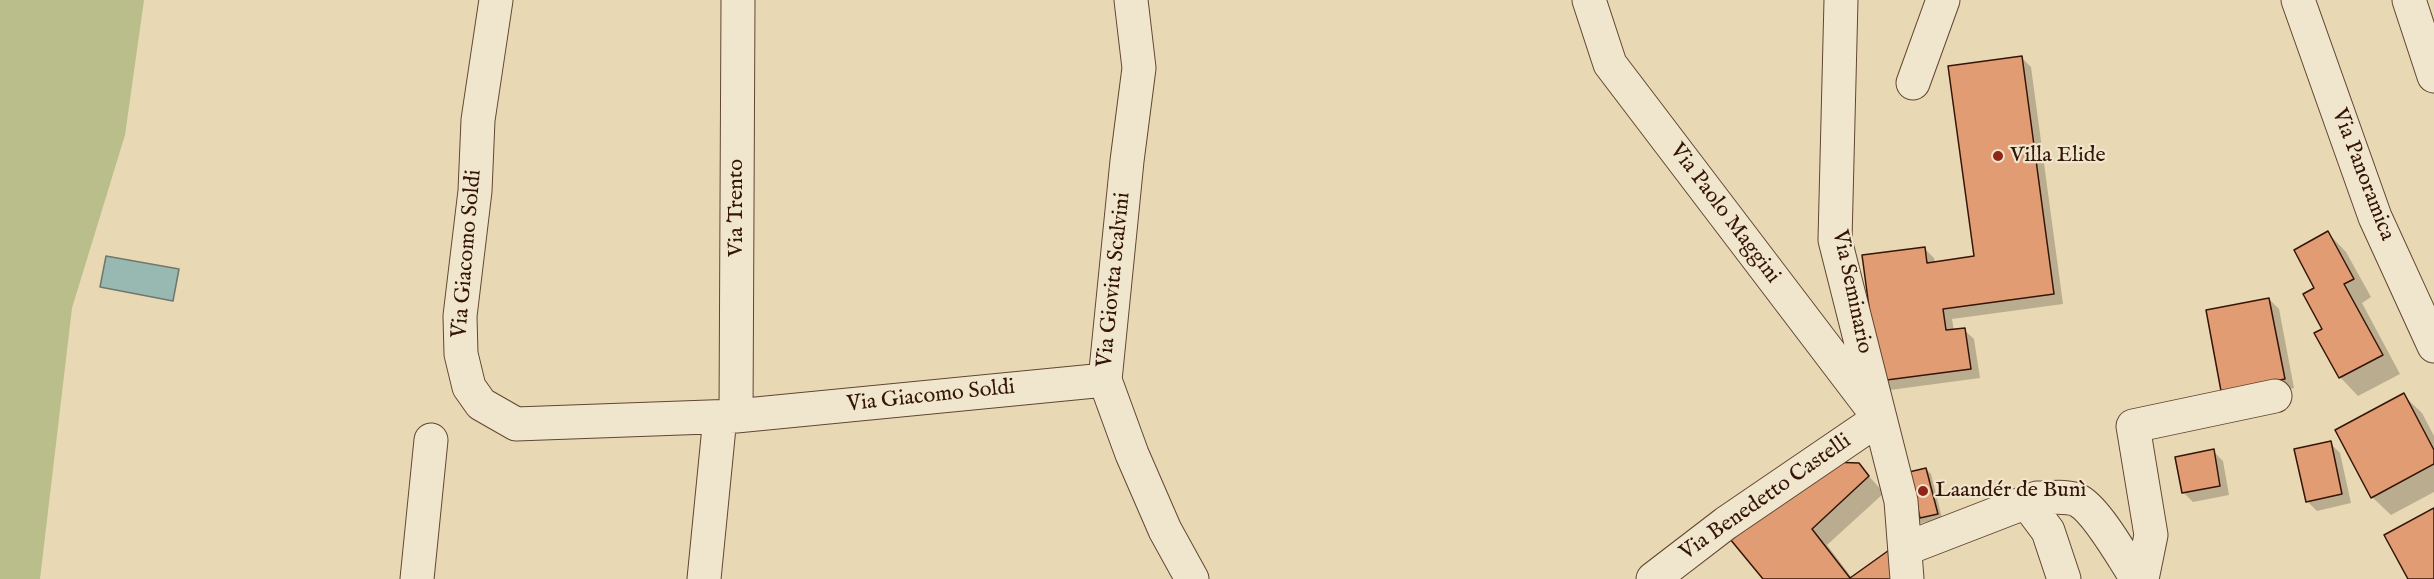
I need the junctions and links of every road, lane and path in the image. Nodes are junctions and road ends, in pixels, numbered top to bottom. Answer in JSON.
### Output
{"nodes":[{"id":1,"x":496,"y":0,"type":"edge"},
{"id":2,"x":738,"y":0,"type":"edge"},
{"id":3,"x":1131,"y":0,"type":"edge"},
{"id":4,"x":1589,"y":0,"type":"edge"},
{"id":5,"x":1841,"y":0,"type":"edge"},
{"id":6,"x":1943,"y":0,"type":"edge"},
{"id":7,"x":2298,"y":0,"type":"edge"},
{"id":8,"x":2409,"y":0,"type":"edge"},
{"id":9,"x":2434,"y":76,"type":"edge"},
{"id":10,"x":1913,"y":83,"type":"dead end"},
{"id":11,"x":2434,"y":346,"type":"edge"},
{"id":12,"x":1105,"y":380,"type":"junction"},
{"id":13,"x":2275,"y":396,"type":"dead end"},
{"id":14,"x":728,"y":417,"type":"junction"},
{"id":15,"x":1880,"y":418,"type":"junction"},
{"id":16,"x":431,"y":440,"type":"dead end"},
{"id":17,"x":2027,"y":502,"type":"junction"},
{"id":18,"x":1906,"y":564,"type":"edge"},
{"id":19,"x":417,"y":579,"type":"edge"},
{"id":20,"x":704,"y":579,"type":"edge"},
{"id":21,"x":1192,"y":579,"type":"edge"},
{"id":22,"x":1653,"y":579,"type":"edge"},
{"id":23,"x":2064,"y":579,"type":"edge"},
{"id":24,"x":2140,"y":579,"type":"edge"}],
"edges":[{"from":1,"to":14,"type":"street","name":"Via Giacomo Soldi"},
{"from":2,"to":14,"type":"street","name":"Via Trento"},
{"from":3,"to":12,"type":"street","name":"Via Giovita Scalvini"},
{"from":4,"to":15,"type":"street","name":"Via Paolo Maggini"},
{"from":5,"to":15,"type":"street","name":"Via Seminario"},
{"from":6,"to":10,"type":"street"},
{"from":7,"to":11,"type":"street","name":"Via Panoramica"},
{"from":8,"to":9,"type":"street"},
{"from":12,"to":14,"type":"street","name":"Via Giacomo Soldi"},
{"from":12,"to":21,"type":"street","name":"Via Giovita Scalvini"},
{"from":13,"to":24,"type":"street"},
{"from":14,"to":20,"type":"street"},
{"from":15,"to":18,"type":"street","name":"Via Seminario"},
{"from":15,"to":22,"type":"street","name":"Via Benedetto Castelli"},
{"from":16,"to":19,"type":"street"},
{"from":17,"to":18,"type":"street"},
{"from":17,"to":23,"type":"street"},
{"from":17,"to":24,"type":"street"}]}
